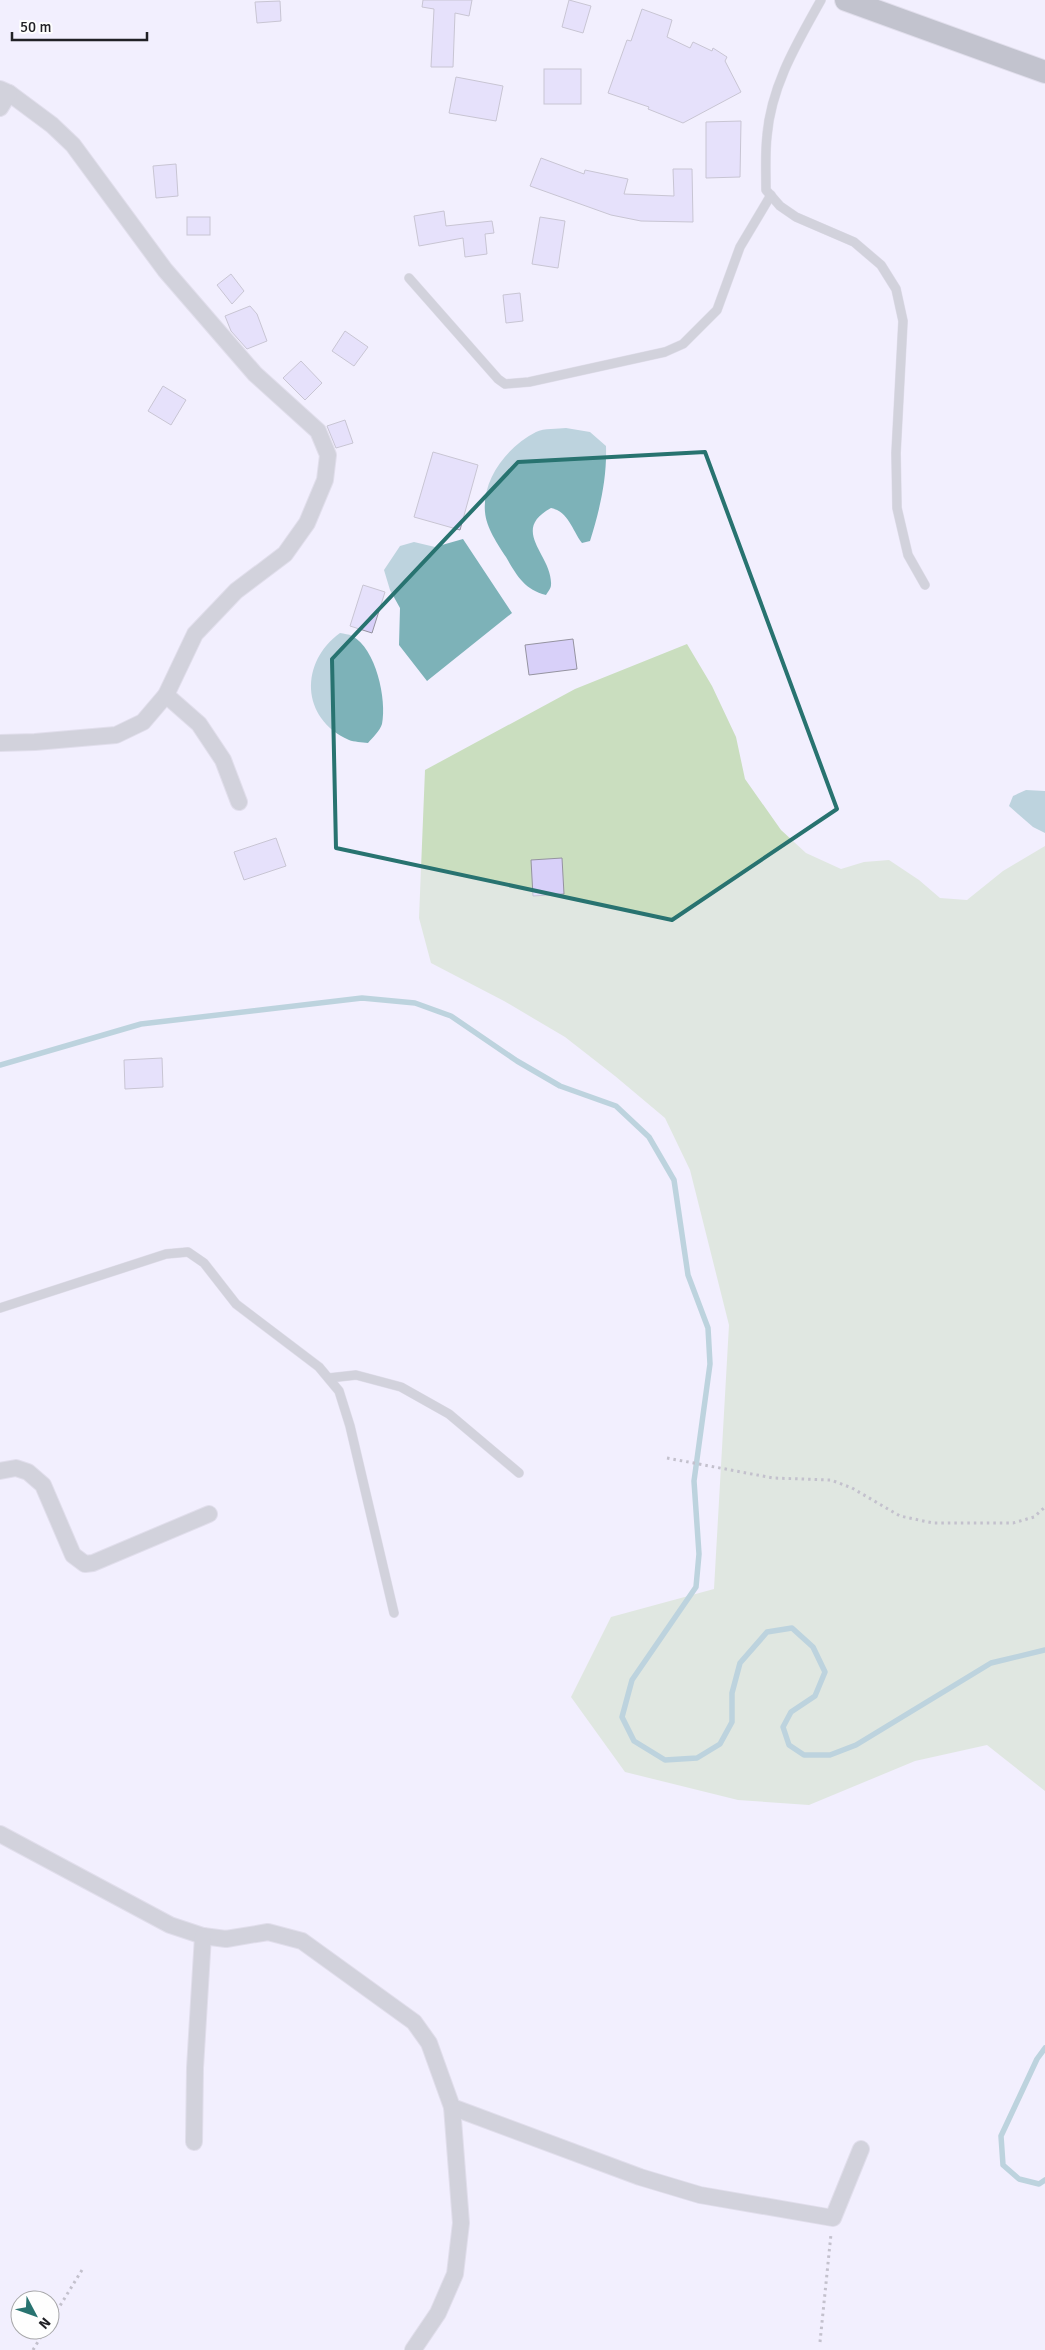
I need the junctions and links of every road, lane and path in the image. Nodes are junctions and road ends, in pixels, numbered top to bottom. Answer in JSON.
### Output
{"nodes":[{"id":1,"x":821,"y":0,"type":"edge"},
{"id":2,"x":846,"y":0,"type":"edge"},
{"id":3,"x":1045,"y":72,"type":"edge"},
{"id":4,"x":5,"y":91,"type":"edge"},
{"id":5,"x":0,"y":108,"type":"edge"},
{"id":6,"x":771,"y":195,"type":"junction"},
{"id":7,"x":409,"y":278,"type":"dead end"},
{"id":8,"x":925,"y":585,"type":"dead end"},
{"id":9,"x":166,"y":694,"type":"junction"},
{"id":10,"x":0,"y":743,"type":"edge"},
{"id":11,"x":239,"y":802,"type":"dead end"},
{"id":12,"x":0,"y":1308,"type":"edge"},
{"id":13,"x":329,"y":1378,"type":"junction"},
{"id":14,"x":667,"y":1458,"type":"dead end"},
{"id":15,"x":0,"y":1471,"type":"edge"},
{"id":16,"x":519,"y":1473,"type":"dead end"},
{"id":17,"x":1045,"y":1507,"type":"edge"},
{"id":18,"x":209,"y":1514,"type":"dead end"},
{"id":19,"x":394,"y":1613,"type":"dead end"},
{"id":20,"x":0,"y":1834,"type":"edge"},
{"id":21,"x":203,"y":1936,"type":"junction"},
{"id":22,"x":452,"y":2107,"type":"junction"},
{"id":23,"x":194,"y":2142,"type":"dead end"},
{"id":24,"x":861,"y":2149,"type":"dead end"},
{"id":25,"x":833,"y":2218,"type":"junction"},
{"id":26,"x":82,"y":2270,"type":"dead end"},
{"id":27,"x":60,"y":2306,"type":"edge"},
{"id":28,"x":820,"y":2342,"type":"dead end"},
{"id":29,"x":413,"y":2350,"type":"edge"}],
"edges":[{"from":1,"to":6,"type":"lane"},
{"from":2,"to":3,"type":"main road"},
{"from":4,"to":5,"type":"street"},
{"from":4,"to":9,"type":"street"},
{"from":6,"to":7,"type":"lane"},
{"from":6,"to":8,"type":"lane"},
{"from":9,"to":10,"type":"street"},
{"from":9,"to":11,"type":"street"},
{"from":12,"to":13,"type":"lane"},
{"from":13,"to":16,"type":"lane"},
{"from":13,"to":19,"type":"lane"},
{"from":14,"to":17,"type":"path"},
{"from":15,"to":18,"type":"street"},
{"from":20,"to":21,"type":"street"},
{"from":21,"to":22,"type":"street"},
{"from":21,"to":23,"type":"street"},
{"from":22,"to":25,"type":"street"},
{"from":22,"to":29,"type":"street"},
{"from":24,"to":25,"type":"street"},
{"from":25,"to":28,"type":"path"},
{"from":26,"to":27,"type":"path"}]}
